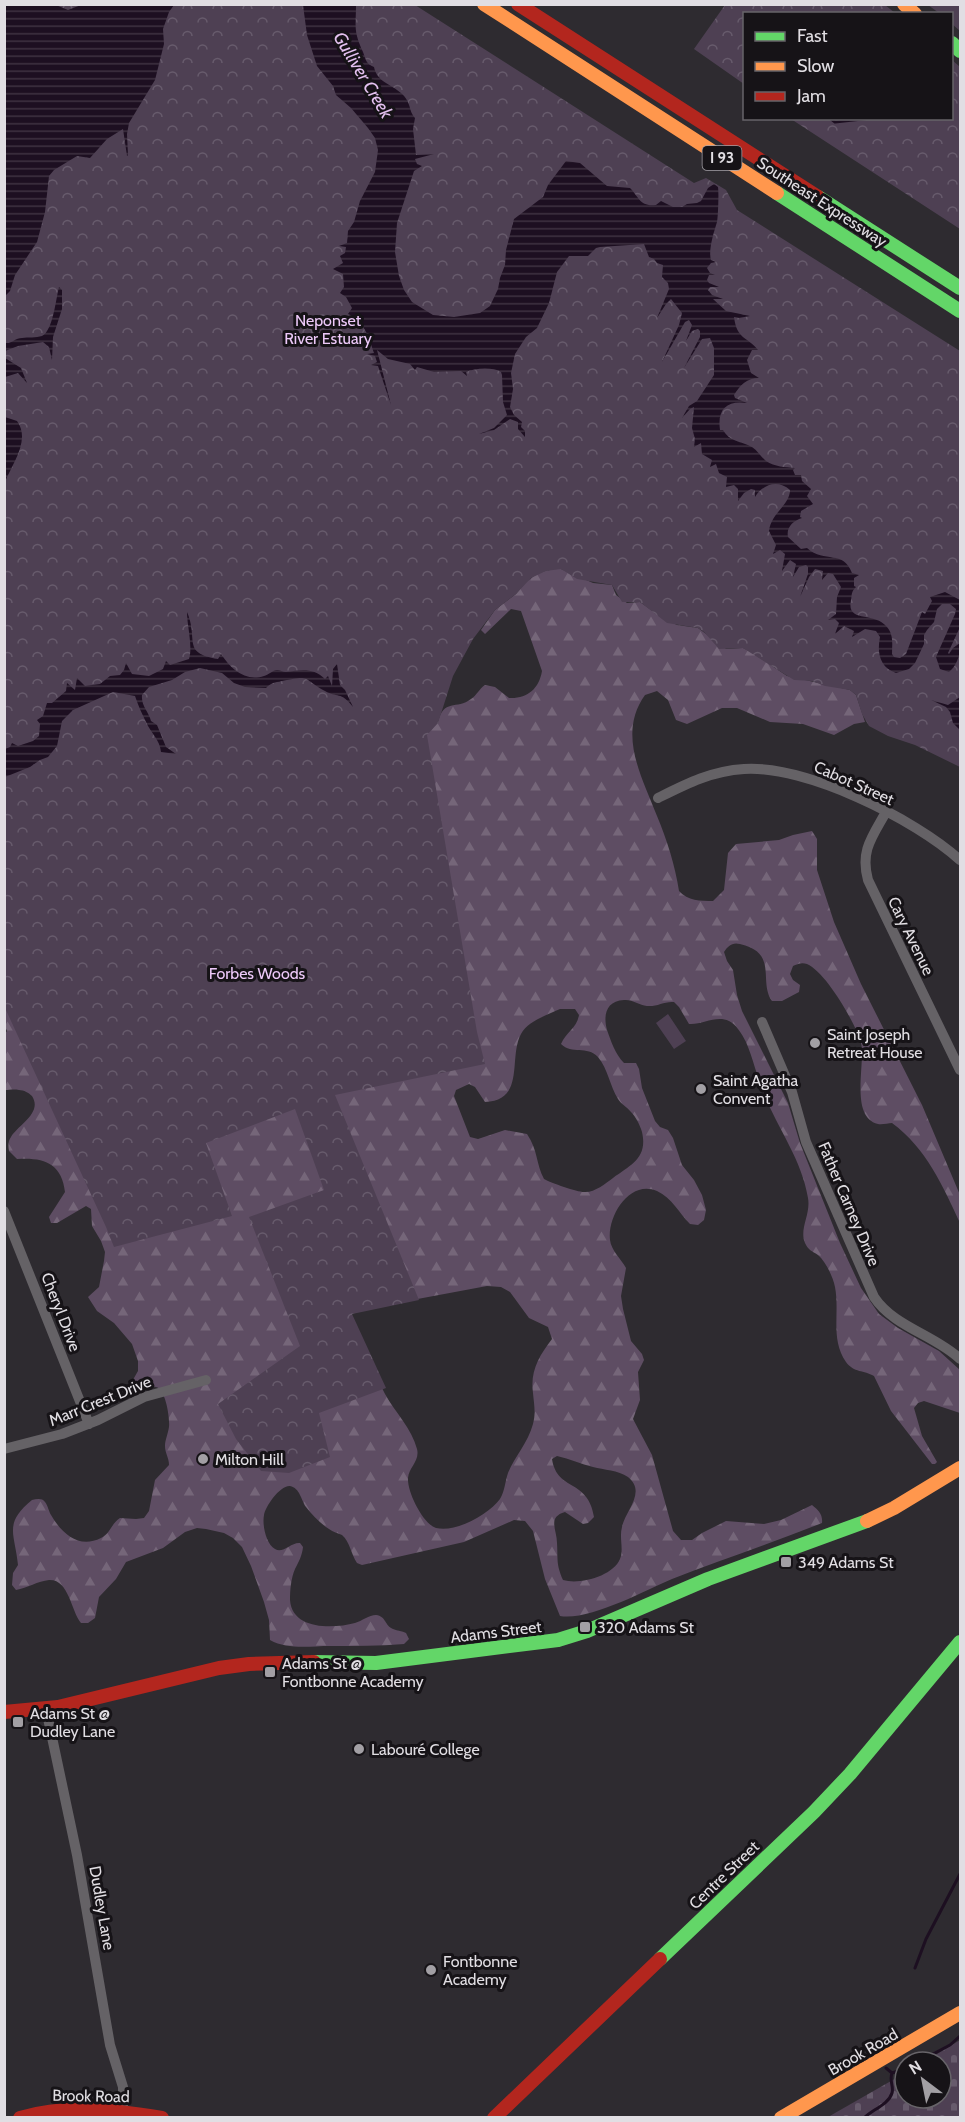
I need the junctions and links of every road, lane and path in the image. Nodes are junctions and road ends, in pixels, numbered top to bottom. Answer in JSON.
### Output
{"nodes":[{"id":1,"x":484,"y":4,"type":"edge"},
{"id":2,"x":500,"y":4,"type":"edge"},
{"id":3,"x":518,"y":4,"type":"edge"},
{"id":4,"x":532,"y":4,"type":"edge"},
{"id":5,"x":960,"y":279,"type":"edge"},
{"id":6,"x":960,"y":288,"type":"edge"},
{"id":7,"x":960,"y":300,"type":"edge"},
{"id":8,"x":960,"y":311,"type":"edge"},
{"id":9,"x":658,"y":798,"type":"dead end"},
{"id":10,"x":886,"y":812,"type":"junction"},
{"id":11,"x":960,"y":860,"type":"edge"},
{"id":12,"x":762,"y":1023,"type":"dead end"},
{"id":13,"x":960,"y":1070,"type":"edge"},
{"id":14,"x":4,"y":1211,"type":"edge"},
{"id":15,"x":960,"y":1359,"type":"edge"},
{"id":16,"x":206,"y":1380,"type":"dead end"},
{"id":17,"x":89,"y":1424,"type":"junction"},
{"id":18,"x":4,"y":1449,"type":"edge"},
{"id":19,"x":960,"y":1468,"type":"edge"},
{"id":20,"x":960,"y":1642,"type":"edge"},
{"id":21,"x":46,"y":1709,"type":"junction"},
{"id":22,"x":4,"y":1712,"type":"edge"},
{"id":23,"x":960,"y":2013,"type":"edge"},
{"id":24,"x":123,"y":2111,"type":"junction"},
{"id":25,"x":143,"y":2116,"type":"edge"},
{"id":26,"x":20,"y":2118,"type":"edge"},
{"id":27,"x":162,"y":2118,"type":"edge"},
{"id":28,"x":494,"y":2118,"type":"edge"},
{"id":29,"x":781,"y":2118,"type":"edge"}],
"edges":[{"from":1,"to":8,"type":"main road","name":"Southeast Expressway","number":"I 93"},
{"from":2,"to":7,"type":"main road","number":"I 93"},
{"from":3,"to":6,"type":"main road","number":"I 93"},
{"from":4,"to":5,"type":"main road","name":"Southeast Expressway","number":"I 93"},
{"from":9,"to":10,"type":"street","name":"Cabot Street"},
{"from":10,"to":11,"type":"street","name":"Cabot Street"},
{"from":10,"to":13,"type":"street","name":"Cary Avenue"},
{"from":12,"to":15,"type":"street","name":"Father Carney Drive"},
{"from":14,"to":17,"type":"street","name":"Cheryl Drive"},
{"from":16,"to":17,"type":"street","name":"Marr Crest Drive"},
{"from":17,"to":18,"type":"street","name":"Marr Crest Drive"},
{"from":19,"to":21,"type":"main road","name":"Adams Street"},
{"from":20,"to":28,"type":"main road","name":"Centre Street"},
{"from":21,"to":22,"type":"main road","name":"Adams Street"},
{"from":21,"to":24,"type":"street","name":"Dudley Lane"},
{"from":23,"to":29,"type":"main road","name":"Brook Road"},
{"from":24,"to":25,"type":"main road","name":"Brook Road"},
{"from":24,"to":26,"type":"main road","name":"Brook Road"},
{"from":25,"to":27,"type":"main road","name":"Brook Road"}]}
